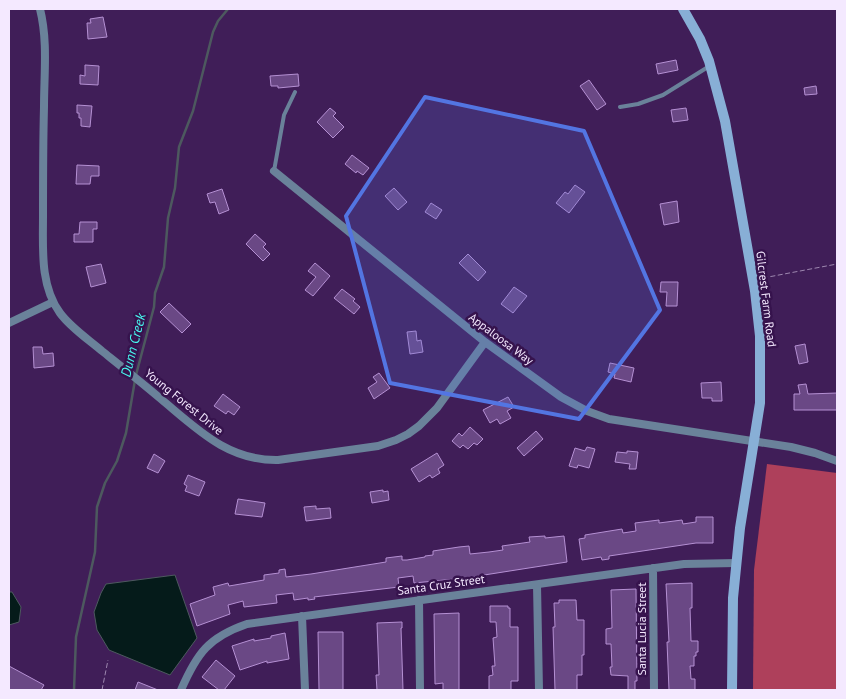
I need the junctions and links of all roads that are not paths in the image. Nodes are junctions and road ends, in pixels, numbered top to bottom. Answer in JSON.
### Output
{"nodes":[{"id":1,"x":40,"y":9,"type":"edge"},
{"id":2,"x":683,"y":9,"type":"edge"},
{"id":3,"x":710,"y":66,"type":"junction"},
{"id":4,"x":295,"y":92,"type":"dead end"},
{"id":5,"x":620,"y":107,"type":"dead end"},
{"id":6,"x":274,"y":171,"type":"joint"},
{"id":7,"x":54,"y":302,"type":"junction"},
{"id":8,"x":9,"y":323,"type":"edge"},
{"id":9,"x":485,"y":342,"type":"junction"},
{"id":10,"x":754,"y":441,"type":"junction"},
{"id":11,"x":837,"y":461,"type":"edge"},
{"id":12,"x":736,"y":563,"type":"junction"},
{"id":13,"x":653,"y":568,"type":"junction"},
{"id":14,"x":537,"y":585,"type":"junction"},
{"id":15,"x":419,"y":600,"type":"junction"},
{"id":16,"x":302,"y":616,"type":"junction"},
{"id":17,"x":181,"y":690,"type":"edge"},
{"id":18,"x":305,"y":690,"type":"edge"},
{"id":19,"x":420,"y":690,"type":"edge"},
{"id":20,"x":538,"y":690,"type":"edge"},
{"id":21,"x":654,"y":690,"type":"edge"},
{"id":22,"x":732,"y":690,"type":"edge"}],
"edges":[{"from":1,"to":7,"type":"street","name":"Young Forest Drive"},
{"from":2,"to":3,"type":"main road","name":"Gilcrest Farm Road"},
{"from":3,"to":5,"type":"lane"},
{"from":3,"to":10,"type":"main road","name":"Gilcrest Farm Road"},
{"from":4,"to":6,"type":"lane"},
{"from":6,"to":9,"type":"street","name":"Appaloosa Way"},
{"from":7,"to":8,"type":"street"},
{"from":7,"to":9,"type":"street","name":"Young Forest Drive"},
{"from":9,"to":10,"type":"street","name":"Appaloosa Way"},
{"from":10,"to":11,"type":"street","name":"Appaloosa Way"},
{"from":10,"to":12,"type":"main road","name":"Gilcrest Farm Road"},
{"from":12,"to":13,"type":"street","name":"Santa Cruz Street"},
{"from":12,"to":22,"type":"main road","name":"Gilcrest Farm Road"},
{"from":13,"to":14,"type":"street","name":"Santa Cruz Street"},
{"from":13,"to":21,"type":"street","name":"Santa Lucia Street"},
{"from":14,"to":15,"type":"street","name":"Santa Cruz Street"},
{"from":14,"to":20,"type":"street"},
{"from":15,"to":16,"type":"street","name":"Santa Cruz Street"},
{"from":15,"to":19,"type":"street"},
{"from":16,"to":17,"type":"street","name":"Santa Cruz Street"},
{"from":16,"to":18,"type":"street"}]}
